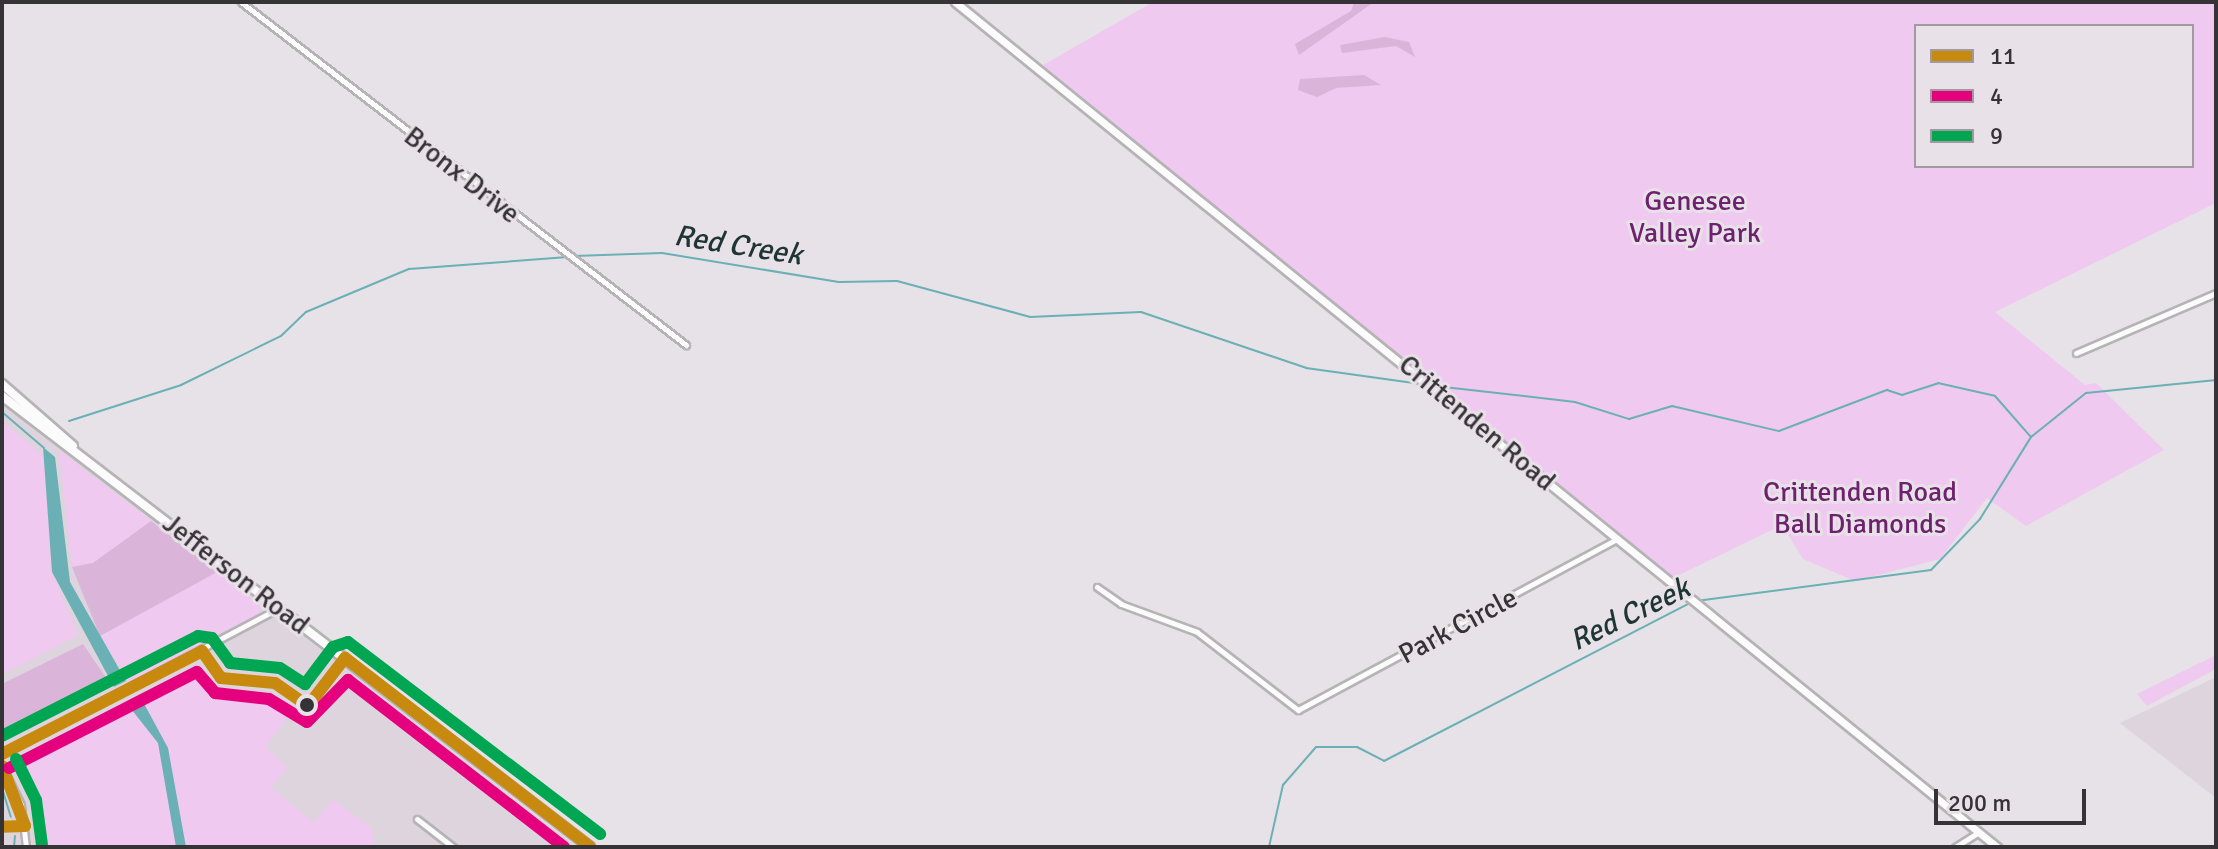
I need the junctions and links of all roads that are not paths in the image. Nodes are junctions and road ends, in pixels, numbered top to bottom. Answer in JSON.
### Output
{"nodes":[{"id":1,"x":241,"y":2,"type":"edge"},
{"id":2,"x":955,"y":2,"type":"edge"},
{"id":3,"x":2216,"y":293,"type":"edge"},
{"id":4,"x":686,"y":345,"type":"dead end"},
{"id":5,"x":2076,"y":353,"type":"dead end"},
{"id":6,"x":2,"y":384,"type":"edge"},
{"id":7,"x":2,"y":396,"type":"edge"},
{"id":8,"x":73,"y":446,"type":"junction"},
{"id":9,"x":1615,"y":540,"type":"junction"},
{"id":10,"x":1097,"y":587,"type":"dead end"},
{"id":11,"x":280,"y":607,"type":"junction"},
{"id":12,"x":2,"y":754,"type":"edge"},
{"id":13,"x":2,"y":766,"type":"edge"},
{"id":14,"x":417,"y":819,"type":"dead end"},
{"id":15,"x":25,"y":826,"type":"junction"},
{"id":16,"x":2,"y":827,"type":"edge"},
{"id":17,"x":1979,"y":832,"type":"junction"},
{"id":18,"x":26,"y":847,"type":"edge"},
{"id":19,"x":453,"y":847,"type":"edge"},
{"id":20,"x":590,"y":847,"type":"edge"},
{"id":21,"x":1955,"y":847,"type":"edge"},
{"id":22,"x":1997,"y":847,"type":"edge"}],
"edges":[{"from":1,"to":4,"type":"street","name":"Bronx Drive"},
{"from":2,"to":9,"type":"street","name":"Crittenden Road"},
{"from":3,"to":5,"type":"street"},
{"from":6,"to":8,"type":"main road","name":"Jefferson Road"},
{"from":7,"to":8,"type":"main road","name":"Jefferson Road"},
{"from":8,"to":11,"type":"main road","name":"Jefferson Road"},
{"from":9,"to":10,"type":"street","name":"Park Circle"},
{"from":9,"to":17,"type":"street","name":"Crittenden Road"},
{"from":11,"to":12,"type":"street"},
{"from":11,"to":20,"type":"main road","name":"Jefferson Road"},
{"from":13,"to":15,"type":"street"},
{"from":14,"to":19,"type":"street"},
{"from":15,"to":16,"type":"street"},
{"from":15,"to":18,"type":"street"},
{"from":17,"to":21,"type":"street"},
{"from":17,"to":22,"type":"street","name":"Crittenden Road"}]}
